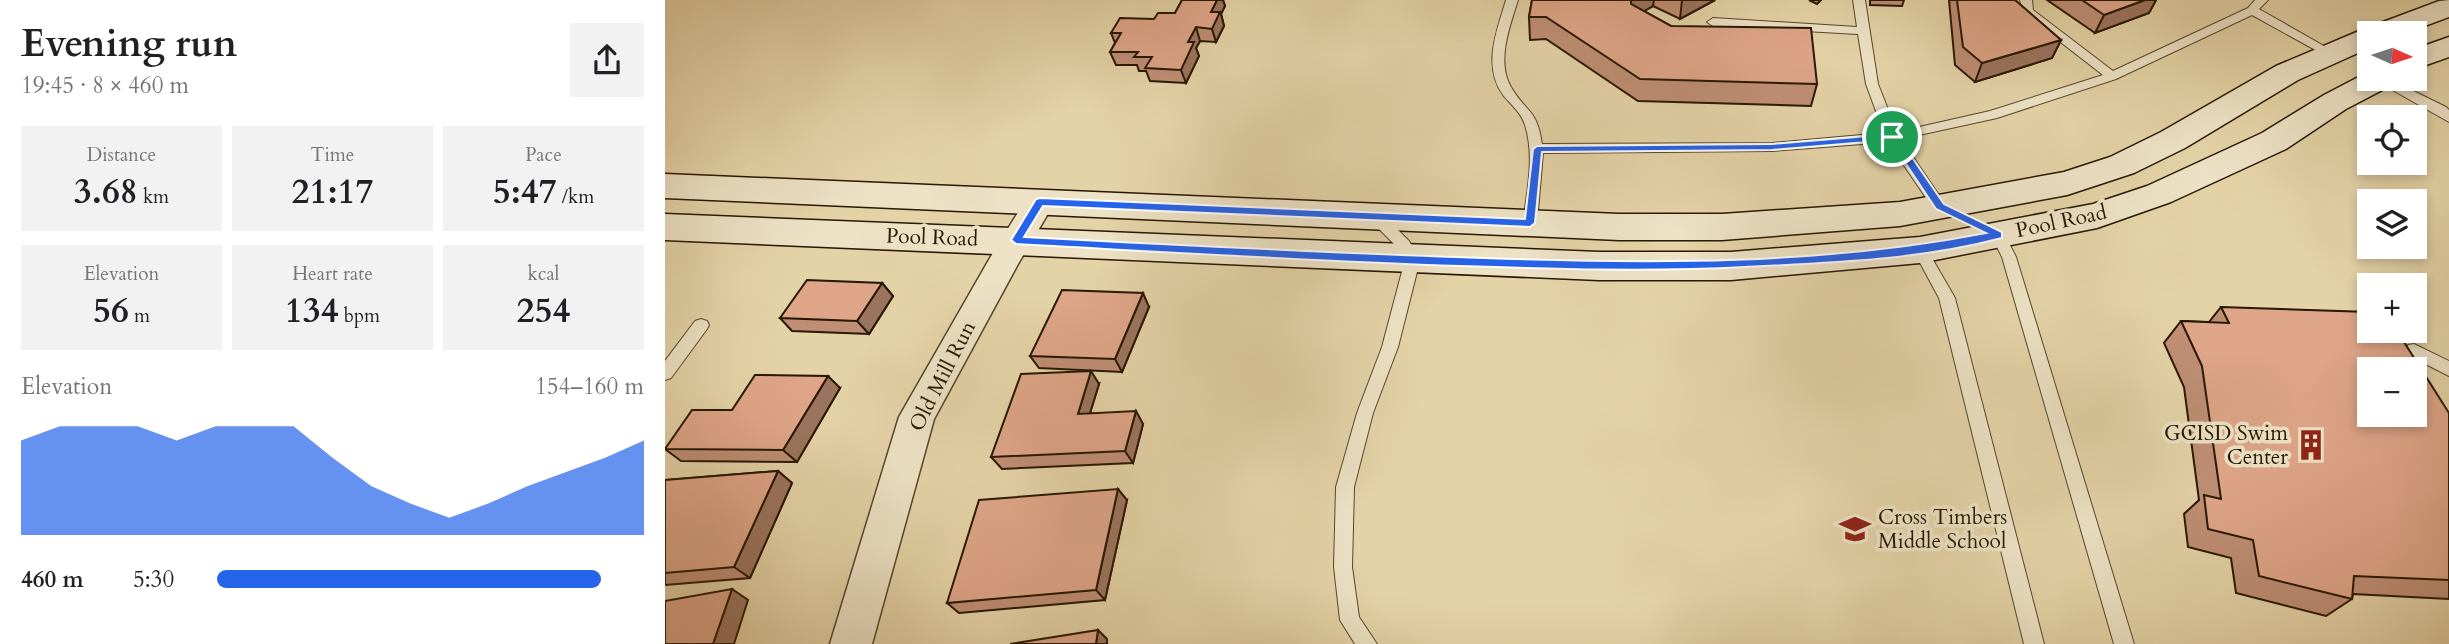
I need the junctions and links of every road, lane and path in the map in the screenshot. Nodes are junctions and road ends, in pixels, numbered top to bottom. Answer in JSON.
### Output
{"nodes":[{"id":1,"x":1512,"y":0,"type":"edge"},
{"id":2,"x":1859,"y":0,"type":"edge"},
{"id":3,"x":2026,"y":0,"type":"edge"},
{"id":4,"x":2257,"y":5,"type":"edge"},
{"id":5,"x":2449,"y":6,"type":"edge"},
{"id":6,"x":2411,"y":21,"type":"edge"},
{"id":7,"x":1713,"y":22,"type":"dead end"},
{"id":8,"x":1862,"y":31,"type":"junction"},
{"id":9,"x":2357,"y":43,"type":"edge"},
{"id":10,"x":2449,"y":46,"type":"edge"},
{"id":11,"x":2332,"y":54,"type":"junction"},
{"id":12,"x":2427,"y":56,"type":"edge"},
{"id":13,"x":2357,"y":68,"type":"edge"},
{"id":14,"x":2112,"y":76,"type":"junction"},
{"id":15,"x":2357,"y":90,"type":"edge"},
{"id":16,"x":2403,"y":91,"type":"edge"},
{"id":17,"x":2446,"y":112,"type":"edge"},
{"id":18,"x":1892,"y":137,"type":"junction"},
{"id":19,"x":1537,"y":149,"type":"junction"},
{"id":20,"x":665,"y":186,"type":"edge"},
{"id":21,"x":1040,"y":202,"type":"junction"},
{"id":22,"x":1940,"y":207,"type":"junction"},
{"id":23,"x":1375,"y":216,"type":"junction"},
{"id":24,"x":1530,"y":223,"type":"junction"},
{"id":25,"x":665,"y":227,"type":"edge"},
{"id":26,"x":1998,"y":235,"type":"junction"},
{"id":27,"x":1016,"y":240,"type":"junction"},
{"id":28,"x":1920,"y":250,"type":"junction"},
{"id":29,"x":1413,"y":260,"type":"junction"},
{"id":30,"x":701,"y":326,"type":"dead end"},
{"id":31,"x":2414,"y":350,"type":"dead end"},
{"id":32,"x":2449,"y":369,"type":"edge"},
{"id":33,"x":665,"y":373,"type":"edge"},
{"id":34,"x":851,"y":644,"type":"edge"},
{"id":35,"x":1367,"y":644,"type":"edge"},
{"id":36,"x":2034,"y":644,"type":"edge"},
{"id":37,"x":2123,"y":644,"type":"edge"}],
"edges":[{"from":1,"to":19,"type":"lane"},
{"from":2,"to":8,"type":"lane"},
{"from":3,"to":14,"type":"lane"},
{"from":4,"to":11,"type":"lane"},
{"from":4,"to":14,"type":"lane"},
{"from":5,"to":6,"type":"main road"},
{"from":7,"to":8,"type":"lane"},
{"from":8,"to":18,"type":"lane"},
{"from":9,"to":11,"type":"main road","name":"Pool Road"},
{"from":10,"to":12,"type":"main road"},
{"from":11,"to":13,"type":"main road"},
{"from":11,"to":22,"type":"main road","name":"Pool Road"},
{"from":14,"to":18,"type":"lane"},
{"from":15,"to":26,"type":"main road","name":"Pool Road"},
{"from":16,"to":17,"type":"lane"},
{"from":18,"to":19,"type":"lane"},
{"from":18,"to":22,"type":"lane"},
{"from":19,"to":24,"type":"lane"},
{"from":20,"to":21,"type":"main road","name":"Pool Road"},
{"from":21,"to":23,"type":"main road","name":"Pool Road"},
{"from":21,"to":27,"type":"street","name":"Old Mill Run"},
{"from":22,"to":24,"type":"main road","name":"Pool Road"},
{"from":22,"to":26,"type":"main road"},
{"from":22,"to":28,"type":"main road"},
{"from":23,"to":24,"type":"main road","name":"Pool Road"},
{"from":23,"to":29,"type":"lane"},
{"from":25,"to":27,"type":"main road","name":"Pool Road"},
{"from":26,"to":28,"type":"main road","name":"Pool Road"},
{"from":26,"to":37,"type":"lane"},
{"from":27,"to":29,"type":"main road","name":"Pool Road"},
{"from":27,"to":34,"type":"street","name":"Old Mill Run"},
{"from":28,"to":29,"type":"main road","name":"Pool Road"},
{"from":28,"to":36,"type":"lane"},
{"from":29,"to":35,"type":"lane"},
{"from":30,"to":33,"type":"lane"},
{"from":31,"to":32,"type":"lane"}]}
